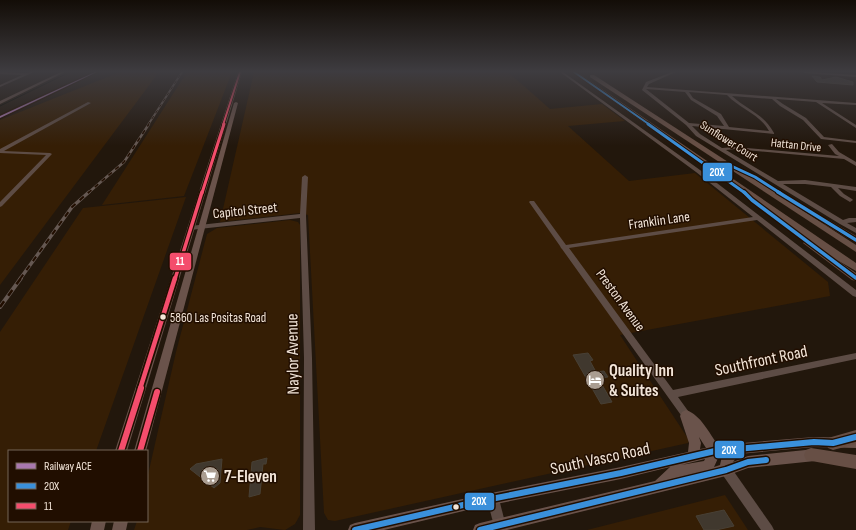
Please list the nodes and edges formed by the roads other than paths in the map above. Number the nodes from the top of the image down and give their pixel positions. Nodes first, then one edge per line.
1 (11, 97) edge
2 (232, 97) edge
3 (237, 97) edge
4 (596, 97) edge
5 (609, 97) edge
6 (623, 97) edge
7 (651, 97) edge
8 (690, 97) edge
9 (731, 97) edge
10 (754, 97) edge
11 (773, 98) junction
12 (817, 101) junction
13 (0, 102) edge
14 (89, 103) dead end
15 (856, 104) edge
16 (688, 124) junction
17 (856, 127) edge
18 (727, 128) junction
19 (856, 142) edge
20 (830, 145) dead end
21 (722, 149) junction
22 (0, 152) edge
23 (844, 158) junction
24 (856, 164) edge
25 (733, 168) junction
26 (306, 177) dead end
27 (778, 183) junction
28 (833, 186) junction
29 (856, 188) edge
30 (743, 190) junction
31 (850, 200) dead end
32 (532, 202) dead end
33 (0, 205) edge
34 (303, 216) junction
35 (758, 218) junction
36 (856, 220) edge
37 (842, 223) junction
38 (201, 227) junction
39 (190, 228) junction
40 (856, 231) edge
41 (856, 240) edge
42 (563, 247) junction
43 (856, 249) edge
44 (178, 268) junction
45 (856, 268) edge
46 (856, 278) edge
47 (184, 292) junction
48 (856, 294) edge
49 (856, 356) edge
50 (672, 394) junction
51 (686, 415) junction
52 (856, 437) edge
53 (833, 443) junction
54 (856, 443) edge
55 (121, 450) edge
56 (140, 450) edge
57 (715, 450) junction
58 (735, 450) junction
59 (693, 455) junction
60 (812, 456) junction
61 (856, 456) edge
62 (856, 462) edge
63 (726, 470) junction
64 (660, 484) junction
65 (493, 499) junction
66 (500, 528) edge
67 (309, 530) edge
68 (355, 530) edge
69 (480, 530) edge
70 (768, 530) edge

1 - 13 main road
2 - 39 main road
3 - 38 main road
4 - 35 street
5 - 30 highway
6 - 25 highway
7 - 16 street, Sunflower Court
8 - 18 street
9 - 18 street
10 - 11 street
11 - 12 street
11 - 19 street
12 - 15 street
12 - 17 street
14 - 22 street
16 - 18 street
16 - 21 street, Sunflower Court
20 - 23 street
21 - 23 street, Hattan Drive
21 - 27 street, Sunflower Court
22 - 33 street
23 - 24 street
25 - 41 highway
25 - 43 highway
26 - 34 street, Naylor Avenue
27 - 28 street
27 - 37 street, Sunflower Court
28 - 29 street
28 - 31 street
30 - 45 highway
30 - 46 highway
32 - 42 street, Preston Avenue
34 - 38 street, Capitol Street
34 - 67 street, Naylor Avenue
35 - 42 street, Franklin Lane
35 - 48 street
36 - 37 street
37 - 40 street, Sunflower Court
38 - 39 street, Capitol Street
38 - 47 main road
39 - 44 main road
42 - 50 street, Preston Avenue
44 - 47 main road
44 - 55 main road
47 - 56 main road
49 - 50 street, Southfront Road
50 - 51 street, Preston Avenue
51 - 57 main road
51 - 59 main road
52 - 53 highway
53 - 54 main road, South Vasco Road
53 - 58 main road, South Vasco Road
57 - 58 main road, South Vasco Road
57 - 59 main road, South Vasco Road
57 - 64 main road
58 - 63 main road
59 - 65 main road, South Vasco Road
60 - 61 main road
60 - 62 highway
60 - 63 main road
63 - 64 main road
63 - 70 street
64 - 66 main road
65 - 66 street
65 - 68 main road, South Vasco Road
66 - 69 main road

